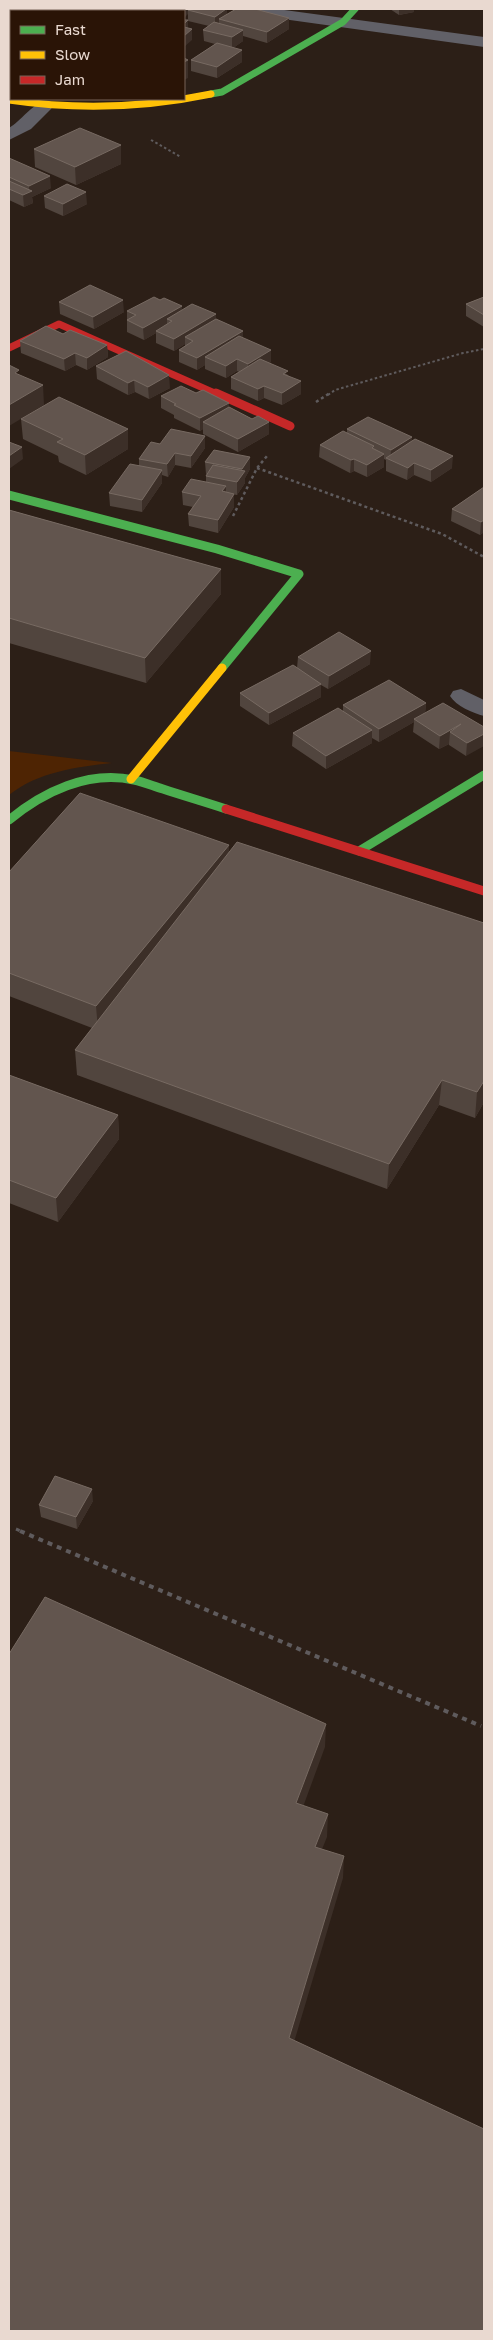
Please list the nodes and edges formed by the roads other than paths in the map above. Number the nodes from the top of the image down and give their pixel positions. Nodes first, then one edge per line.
1 (246, 9) edge
2 (355, 9) edge
3 (343, 22) junction
4 (484, 42) edge
5 (9, 100) edge
6 (45, 106) junction
7 (9, 135) edge
8 (9, 348) edge
9 (290, 426) dead end
10 (9, 495) edge
11 (461, 696) dead end
12 (484, 709) edge
13 (484, 775) edge
14 (131, 780) junction
15 (9, 820) edge
16 (359, 851) junction
17 (484, 891) edge

1 - 3 street
2 - 3 street
3 - 4 street
3 - 6 street
5 - 6 street
6 - 7 street
8 - 9 street
10 - 14 street
11 - 12 street
13 - 16 street
14 - 15 street
14 - 16 street
16 - 17 street

